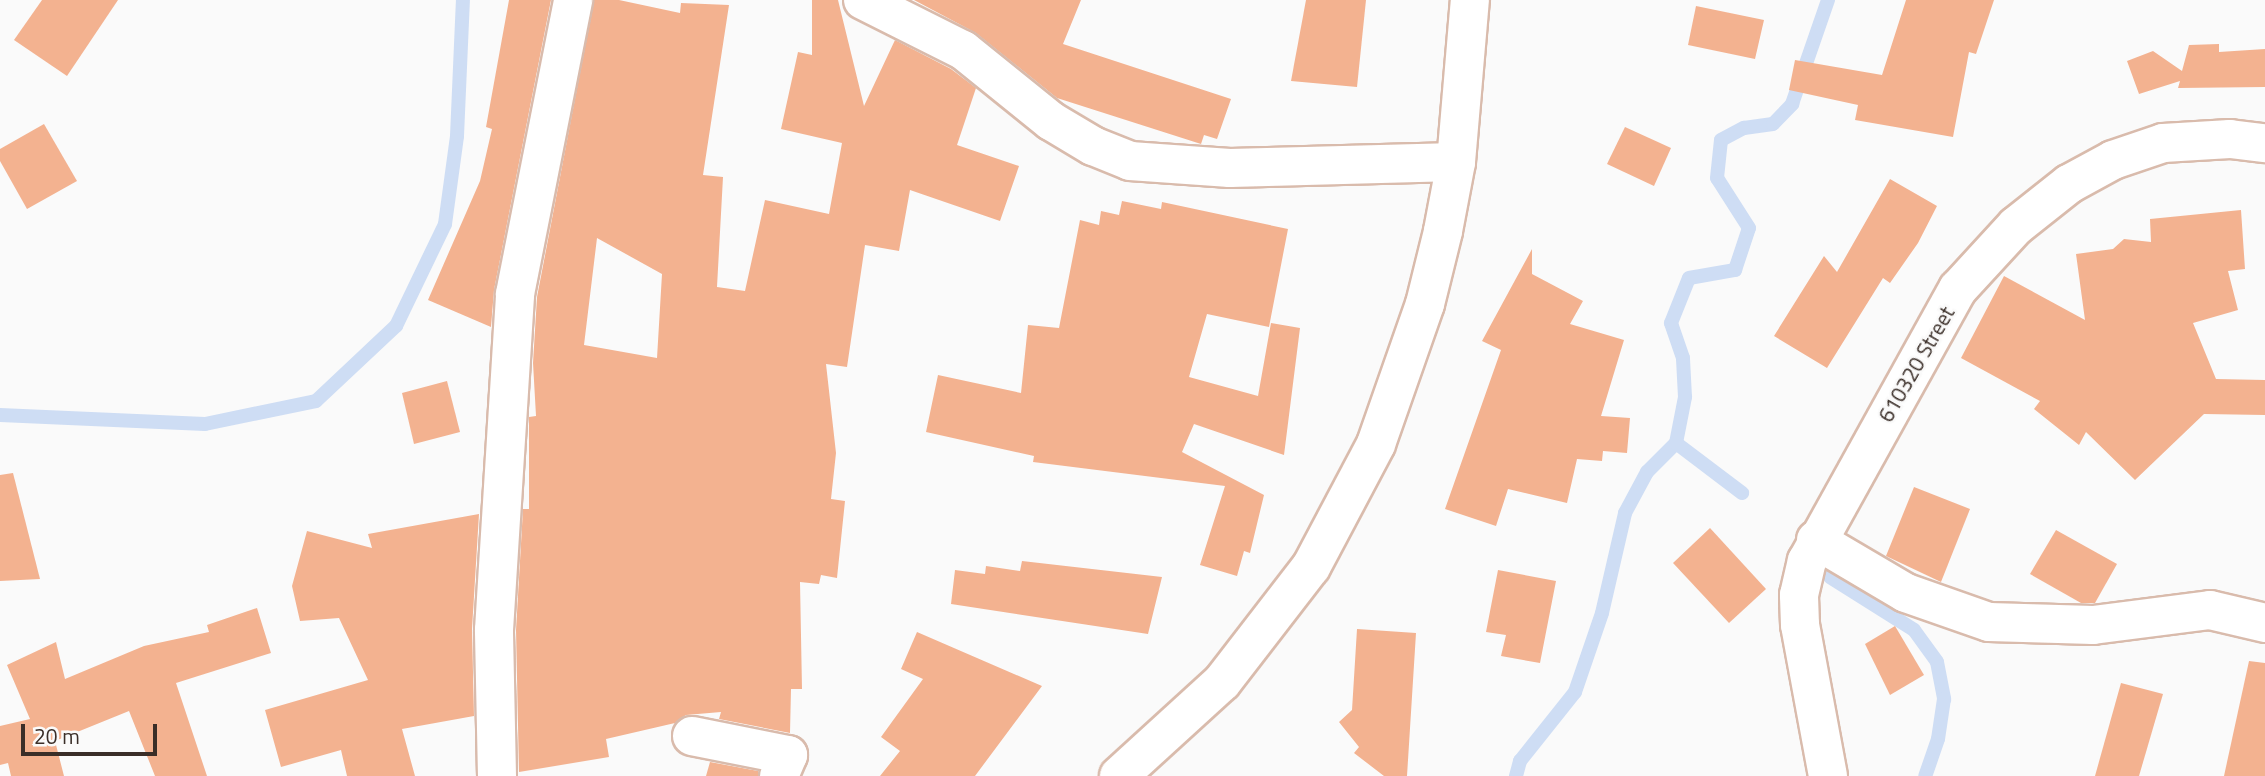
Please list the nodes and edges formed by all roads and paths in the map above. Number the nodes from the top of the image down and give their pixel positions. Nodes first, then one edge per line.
1 (573, 0) edge
2 (863, 0) edge
3 (1470, 0) edge
4 (2265, 144) edge
5 (1456, 162) junction
6 (1816, 540) junction
7 (2265, 622) edge
8 (692, 737) dead end
9 (497, 776) edge
10 (779, 776) edge
11 (1119, 776) edge
12 (1828, 776) edge

1 - 9 street
2 - 5 street
3 - 5 street
4 - 6 street, 610320 Street
5 - 11 street
6 - 7 street
6 - 12 street, 610320 Street
8 - 10 street

